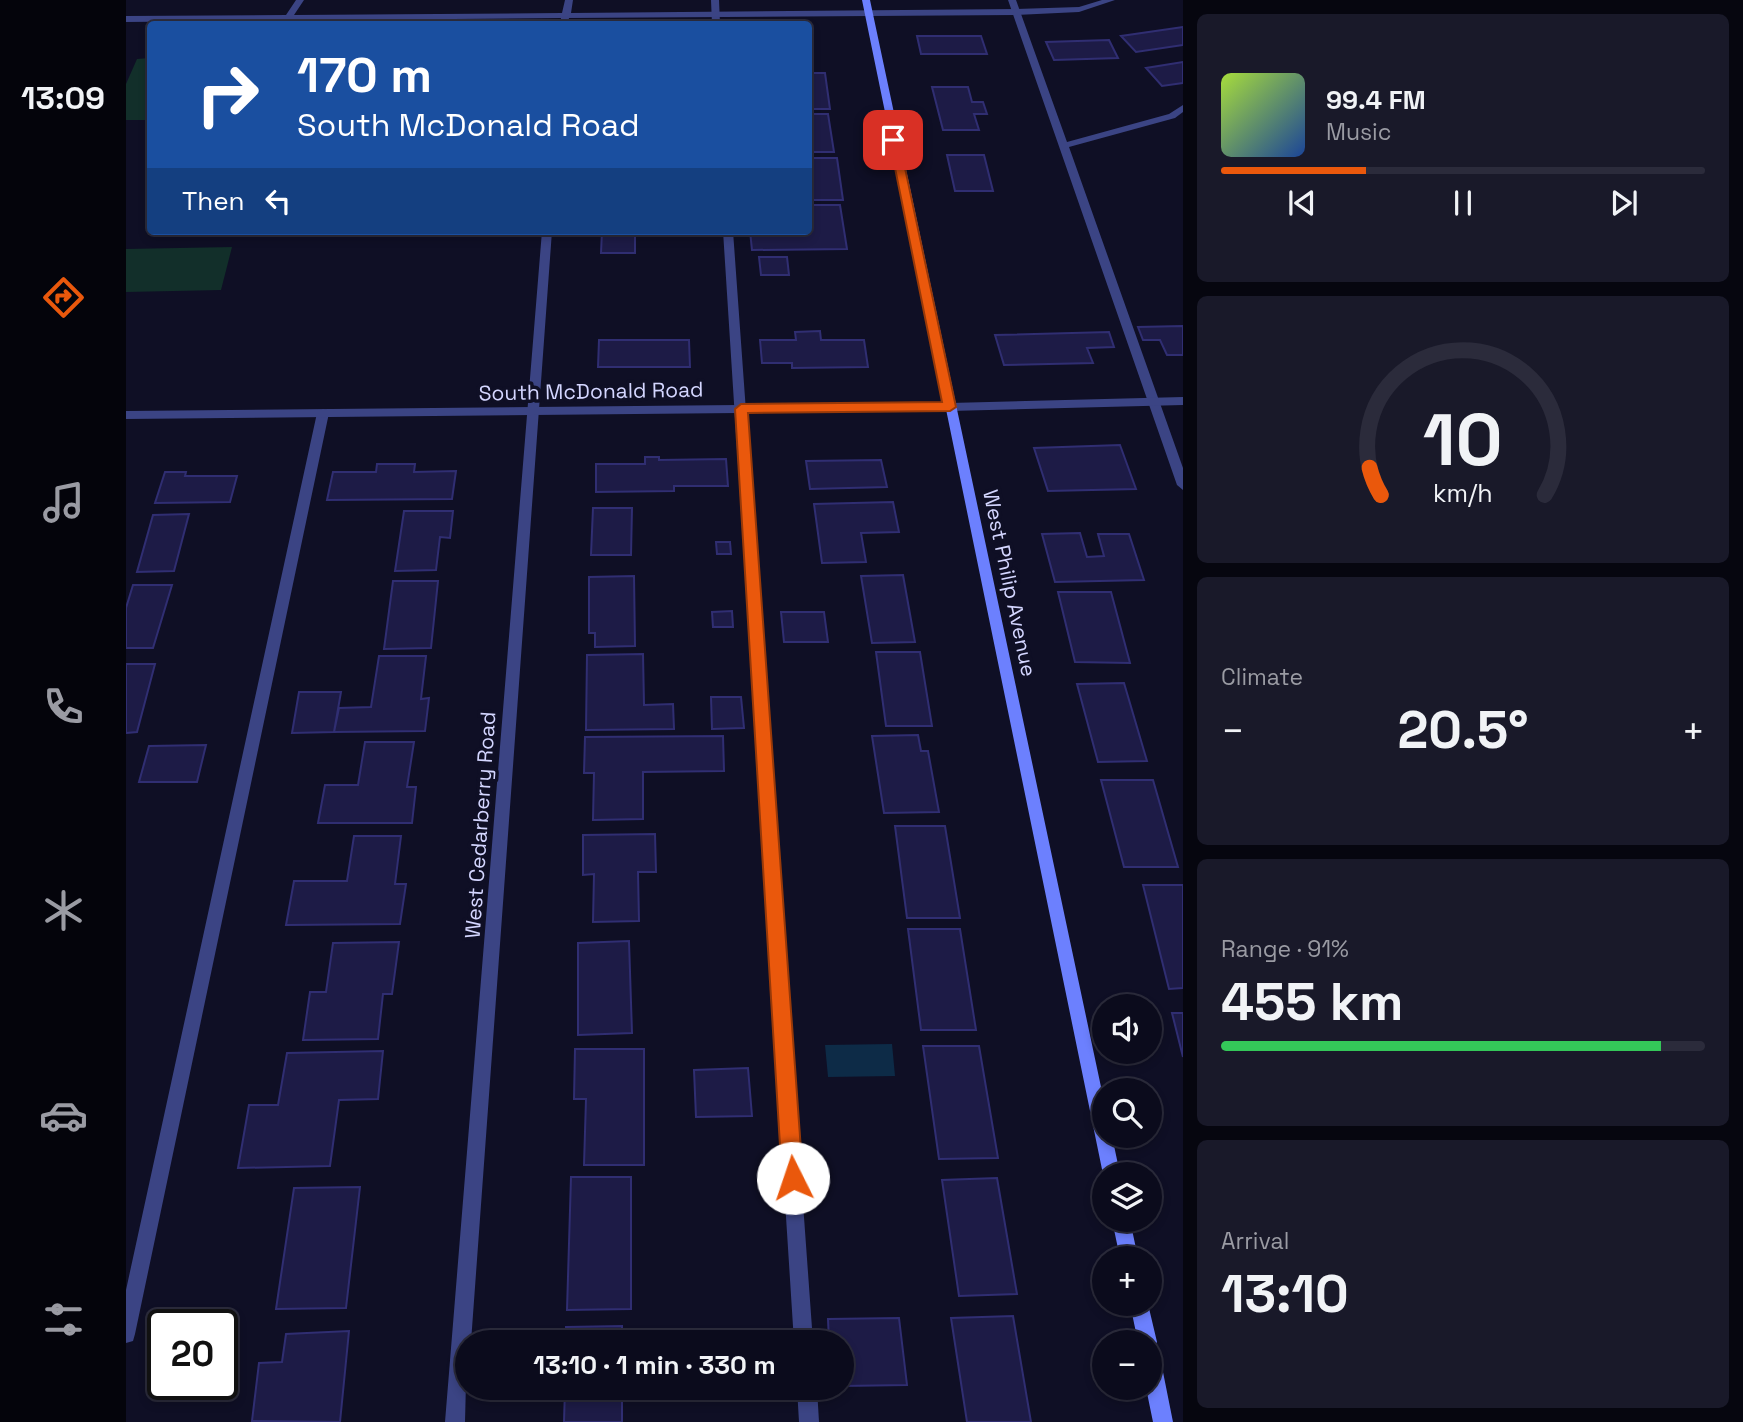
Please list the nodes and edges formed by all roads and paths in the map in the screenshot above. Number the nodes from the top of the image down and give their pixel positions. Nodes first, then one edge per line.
1 (300, 0) edge
2 (569, 0) edge
3 (715, 0) edge
4 (1012, 0) edge
5 (1111, 0) edge
6 (867, 6) edge
7 (1016, 12) junction
8 (715, 14) junction
9 (289, 16) junction
10 (126, 19) edge
11 (565, 20) edge
12 (716, 21) edge
13 (1183, 108) edge
14 (1063, 146) junction
15 (547, 235) edge
16 (728, 235) edge
17 (1153, 401) junction
18 (1183, 401) edge
19 (950, 407) junction
20 (741, 409) junction
21 (533, 411) junction
22 (323, 413) junction
23 (126, 415) edge
24 (1183, 485) edge
25 (1108, 1162) edge
26 (803, 1330) edge
27 (126, 1334) edge
28 (808, 1400) edge
29 (1159, 1400) edge
30 (455, 1422) edge
31 (809, 1422) edge
32 (1163, 1422) edge

1 - 9 street
2 - 11 street
3 - 8 street
4 - 7 street
5 - 7 street
6 - 7 street
6 - 8 street
6 - 19 main road, West Philip Avenue
7 - 14 street
8 - 11 street
8 - 12 street
9 - 10 street
9 - 11 street
13 - 14 street
14 - 17 street
15 - 21 street, West Cedarberry Road
16 - 20 street
17 - 18 street, South McDonald Road
17 - 19 street, South McDonald Road
17 - 24 street
19 - 20 street, South McDonald Road
19 - 25 main road, West Philip Avenue
20 - 21 street, South McDonald Road
20 - 26 street
21 - 22 street, South McDonald Road
21 - 30 street, West Cedarberry Road
22 - 23 street, South McDonald Road
22 - 27 street
28 - 31 street
29 - 32 main road

